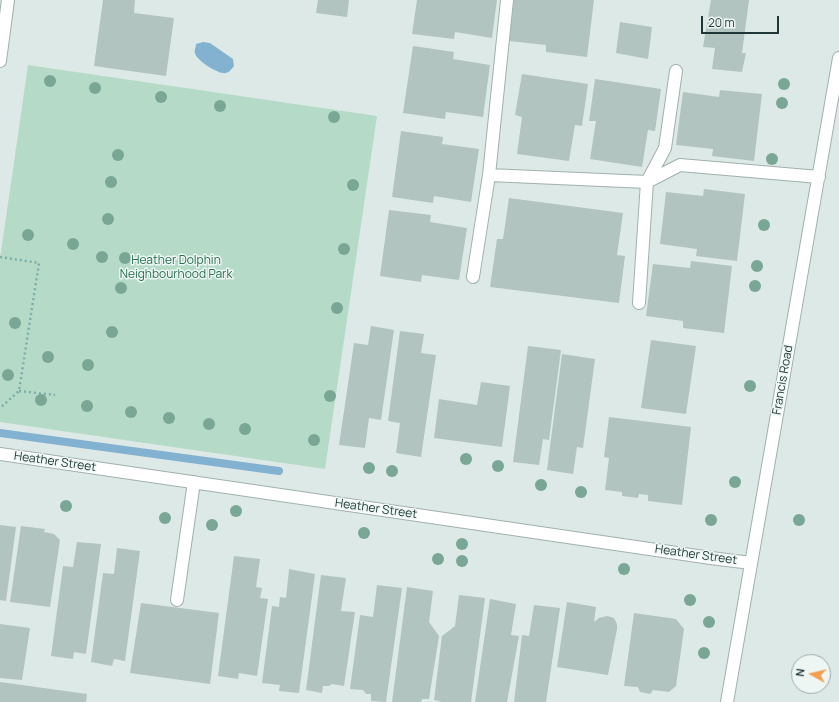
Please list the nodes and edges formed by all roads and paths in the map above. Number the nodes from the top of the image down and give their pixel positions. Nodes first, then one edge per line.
1 (8, 0) edge
2 (507, 0) edge
3 (839, 58) edge
4 (0, 61) edge
5 (676, 71) dead end
6 (488, 175) junction
7 (819, 177) junction
8 (647, 182) junction
9 (0, 257) edge
10 (473, 277) dead end
11 (639, 303) dead end
12 (19, 391) junction
13 (55, 395) dead end
14 (0, 408) edge
15 (0, 454) edge
16 (194, 482) junction
17 (751, 563) junction
18 (177, 600) dead end
19 (727, 702) edge

1 - 4 street
2 - 6 street
3 - 7 street, Francis Road
5 - 8 street
6 - 8 street
6 - 10 street
7 - 8 street
7 - 17 street, Francis Road
8 - 11 street
9 - 12 path
12 - 13 path
12 - 14 path
15 - 16 street, Heather Street
16 - 17 street, Heather Street
16 - 18 street
17 - 19 street, Francis Road

